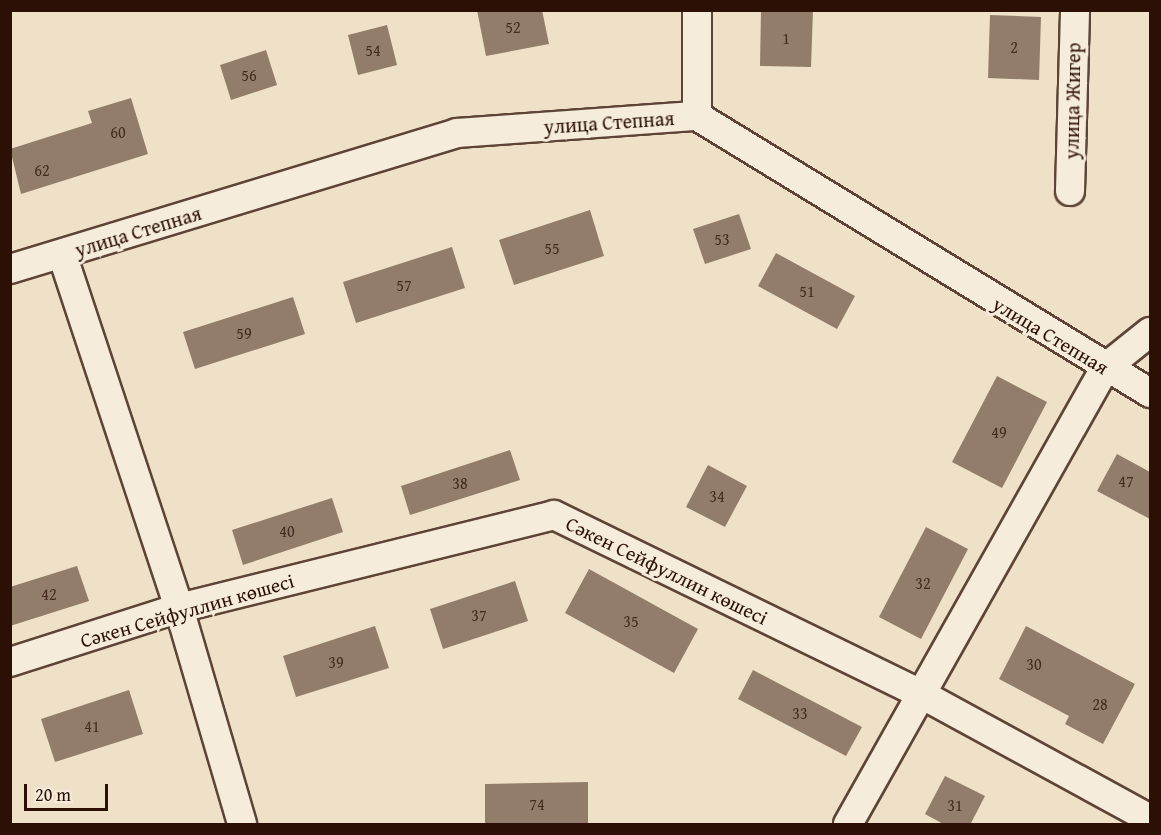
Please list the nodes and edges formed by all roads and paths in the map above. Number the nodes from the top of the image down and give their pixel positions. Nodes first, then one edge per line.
1 (697, 10) edge
2 (1075, 10) edge
3 (697, 116) junction
4 (1070, 191) dead end
5 (62, 254) junction
6 (10, 269) edge
7 (1150, 332) edge
8 (1105, 368) junction
9 (1150, 393) edge
10 (179, 608) junction
11 (10, 662) edge
12 (921, 694) junction
13 (1150, 819) edge
14 (242, 825) edge
15 (848, 825) edge

1 - 3 street
2 - 4 street, улица Жигер
3 - 5 street, улица Степная
3 - 8 street, улица Степная
5 - 6 street, улица Степная
5 - 10 street
7 - 8 street
8 - 9 street, улица Степная
8 - 12 street
10 - 11 street, Сәкен Сейфуллин көшесі
10 - 12 street, Сәкен Сейфуллин көшесі
10 - 14 street
12 - 13 street, Сәкен Сейфуллин көшесі
12 - 15 street

